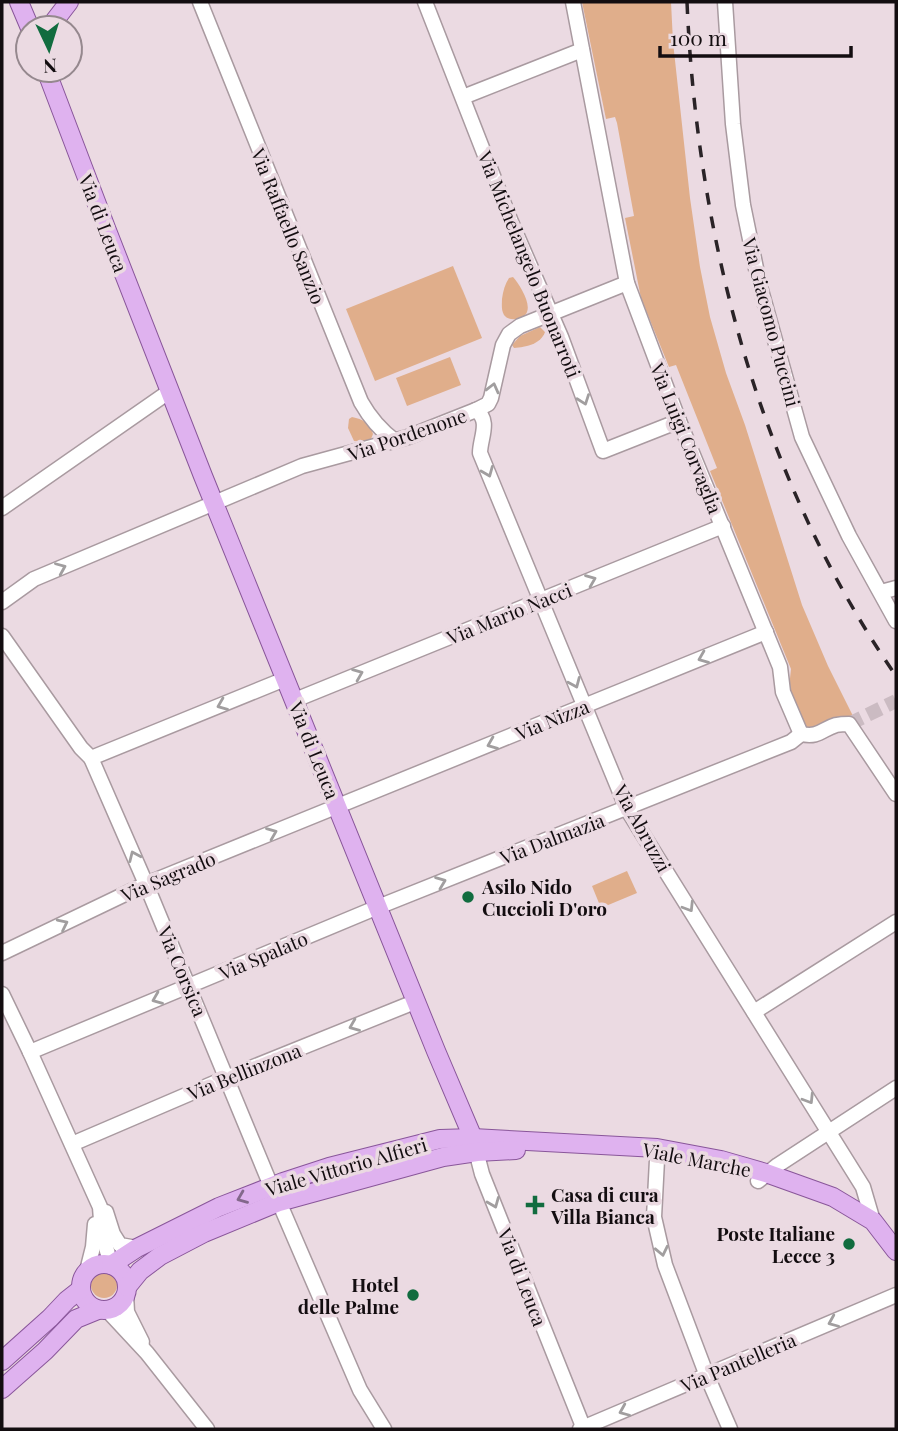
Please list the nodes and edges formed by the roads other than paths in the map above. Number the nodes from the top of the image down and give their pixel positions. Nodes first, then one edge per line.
1 (200, 2) edge
2 (425, 2) edge
3 (573, 2) edge
4 (725, 2) edge
5 (582, 50) junction
6 (51, 84) edge
7 (463, 97) junction
8 (627, 284) junction
9 (552, 314) junction
10 (170, 391) junction
11 (476, 410) junction
12 (678, 421) junction
13 (395, 441) junction
14 (214, 502) junction
15 (2, 508) edge
16 (723, 526) junction
17 (896, 588) edge
18 (881, 592) junction
19 (541, 600) junction
20 (2, 602) edge
21 (896, 621) edge
22 (766, 632) junction
23 (2, 636) edge
24 (285, 679) junction
25 (295, 701) junction
26 (585, 706) junction
27 (801, 734) junction
28 (91, 758) junction
29 (896, 794) edge
30 (338, 806) junction
31 (627, 808) junction
32 (146, 884) junction
33 (378, 907) junction
34 (896, 922) edge
35 (2, 953) edge
36 (189, 986) junction
37 (2, 994) edge
38 (417, 1001) junction
39 (754, 1012) junction
40 (30, 1052) junction
41 (226, 1078) junction
42 (896, 1088) edge
43 (830, 1131) junction
44 (72, 1144) junction
45 (475, 1145) junction
46 (657, 1160) junction
47 (762, 1177) junction
48 (92, 1191) junction
49 (275, 1194) junction
50 (873, 1221) junction
51 (137, 1248) junction
52 (896, 1251) edge
53 (111, 1265) junction
54 (896, 1266) edge
55 (87, 1271) junction
56 (81, 1289) junction
57 (127, 1291) junction
58 (896, 1295) edge
59 (102, 1310) junction
60 (147, 1353) junction
61 (2, 1361) edge
62 (707, 1376) junction
63 (2, 1389) edge
64 (207, 1429) edge
65 (384, 1429) edge
66 (582, 1429) edge
67 (730, 1429) edge

1 - 13 street, Via Raffaello Sanzio
2 - 7 street, Via Michelangelo Buonarroti
3 - 5 street, Via Luigi Corvaglia
4 - 18 street, Via Giacomo Puccini
5 - 7 street
5 - 8 street, Via Luigi Corvaglia
6 - 10 main road, Via di Leuca
7 - 9 street, Via Michelangelo Buonarroti
8 - 9 street, Via Pordenone
8 - 12 street, Via Luigi Corvaglia
11 -> 9 street, Via Pordenone
9 -> 12 street, Via Michelangelo Buonarroti
10 - 14 main road, Via di Leuca
10 - 15 street
11 - 13 street, Via Pordenone
11 -> 19 street, Via Abruzzi
12 - 16 street, Via Luigi Corvaglia
13 - 14 street, Via Pordenone
20 -> 14 street, Via Pordenone
14 - 24 main road, Via di Leuca
19 -> 16 street, Via Mario Nacci
16 - 22 street, Via Luigi Corvaglia
17 - 18 street
18 - 21 street, Via Giacomo Puccini
25 -> 19 street, Via Mario Nacci
19 -> 26 street, Via Abruzzi
22 -> 26 street, Via Nizza
22 - 27 street, Via Luigi Corvaglia
23 - 28 street, Via Corsica
24 - 25 main road, Via di Leuca
24 -> 28 street
25 - 30 main road, Via di Leuca
26 -> 30 street, Via Nizza
26 - 31 street, Via Abruzzi
27 - 29 street
27 - 31 street, Via Dalmazia
32 -> 28 street, Via Corsica
32 -> 30 street, Via Sagrado
30 - 33 main road, Via di Leuca
33 -> 31 street, Via Dalmazia
31 -> 39 street, Via Abruzzi
35 -> 32 street, Via Sagrado
32 - 36 street, Via Corsica
33 - 36 street, Via Spalato
33 - 38 main road, Via di Leuca
34 - 39 street
36 -> 40 street, Via Spalato
36 - 41 street, Via Corsica
37 - 40 street
38 -> 41 street, Via Bellinzona
38 - 45 main road, Via di Leuca
39 -> 43 street, Via Abruzzi
40 - 44 street
41 - 44 street, Via Bellinzona
41 - 49 street, Via Corsica
42 - 43 street
43 - 47 street
43 - 50 street, Via Abruzzi
44 - 48 street
45 - 46 main road, Viale Marche
45 - 47 main road, Viale Marche
45 - 49 main road, Viale Vittorio Alfieri
45 -> 66 street, Via di Leuca
46 - 47 main road, Viale Marche
46 -> 62 street
47 - 50 main road, Viale Marche
47 - 54 main road, Viale Marche
48 - 51 street
48 - 53 street
48 - 55 street
49 -> 51 main road, Viale Vittorio Alfieri
49 - 57 main road, Viale Vittorio Alfieri
49 - 65 street, Via Corsica
50 - 52 main road, Viale Marche
51 - 53 main road, Viale Vittorio Alfieri
53 - 55 main road
53 - 57 main road
55 - 56 main road
56 - 59 main road
56 - 61 main road
57 - 59 main road
57 - 60 street
58 -> 62 street, Via Pantelleria
59 - 60 street
59 - 63 main road
60 - 64 street
62 -> 66 street, Via Pantelleria
62 - 67 street

